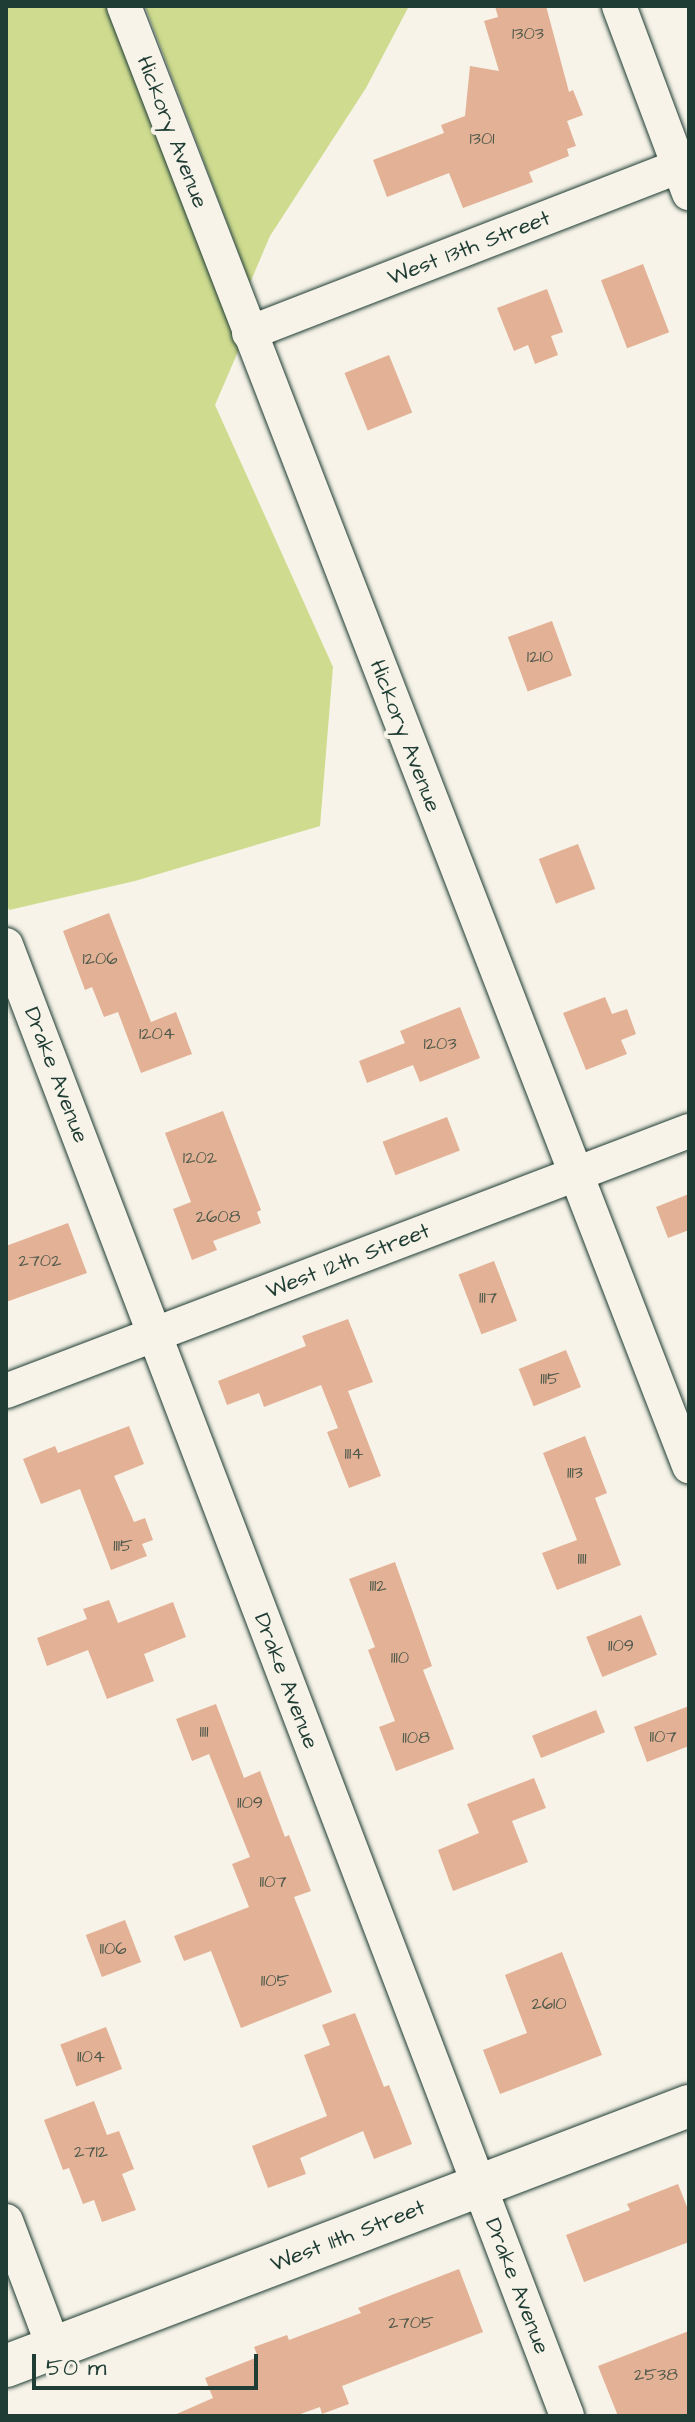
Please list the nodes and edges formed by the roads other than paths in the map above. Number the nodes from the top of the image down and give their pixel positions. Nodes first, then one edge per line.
1 (124, 6) edge
2 (619, 6) edge
3 (686, 174) edge
4 (249, 333) junction
5 (6, 945) edge
6 (689, 1131) edge
7 (575, 1175) junction
8 (155, 1335) junction
9 (6, 1391) edge
10 (689, 1466) edge
11 (689, 2106) edge
12 (479, 2186) junction
13 (6, 2221) edge
14 (54, 2348) junction
15 (6, 2366) edge
16 (567, 2416) edge

1 - 4 street, Hickory Avenue
2 - 3 street
3 - 4 street, West 13th Street
4 - 7 street, Hickory Avenue
5 - 8 street, Drake Avenue
6 - 7 street, West 12th Street
7 - 8 street, West 12th Street
7 - 10 street, Hickory Avenue
8 - 9 street, West 12th Street
8 - 12 street, Drake Avenue
11 - 12 main road, West 11th Street
12 - 14 main road, West 11th Street
12 - 16 street, Drake Avenue
13 - 14 street
14 - 15 main road, West 11th Street

